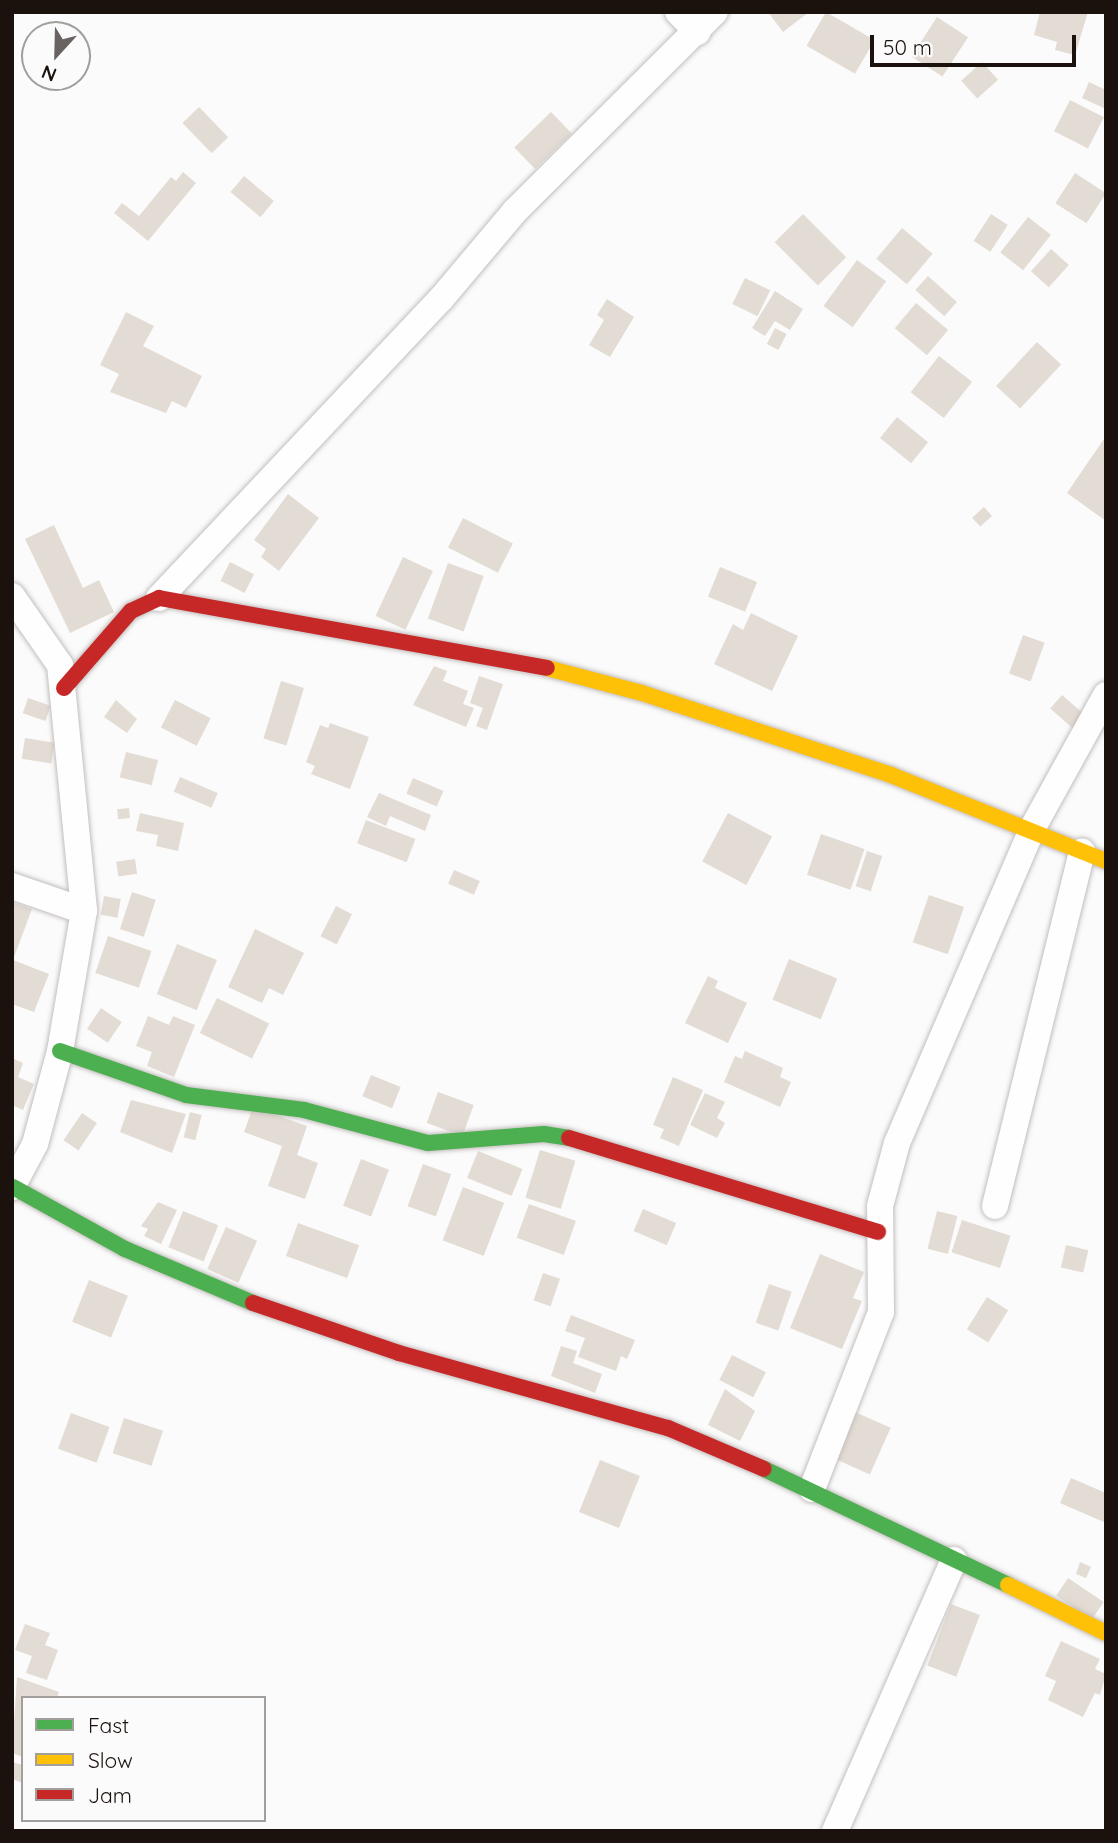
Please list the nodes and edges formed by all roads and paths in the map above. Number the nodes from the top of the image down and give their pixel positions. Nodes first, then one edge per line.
1 (678, 12) edge
2 (715, 12) edge
3 (696, 32) junction
4 (12, 596) edge
5 (159, 598) junction
6 (64, 688) junction
7 (1106, 695) edge
8 (1032, 830) junction
9 (1094, 857) edge
10 (12, 886) edge
11 (84, 911) junction
12 (60, 1051) junction
13 (12, 1187) edge
14 (995, 1206) dead end
15 (878, 1232) junction
16 (811, 1489) junction
17 (954, 1560) junction
18 (1106, 1633) edge
19 (835, 1831) edge

1 - 3 street
2 - 3 street
3 - 5 street
4 - 6 street
5 - 6 street
5 - 8 street
6 - 11 street
7 - 8 street
8 - 9 street
8 - 15 street
9 - 14 street
10 - 11 street
11 - 12 street
12 - 13 street
12 - 15 street
13 - 16 street
15 - 16 street
16 - 17 street
17 - 18 street
17 - 19 street

